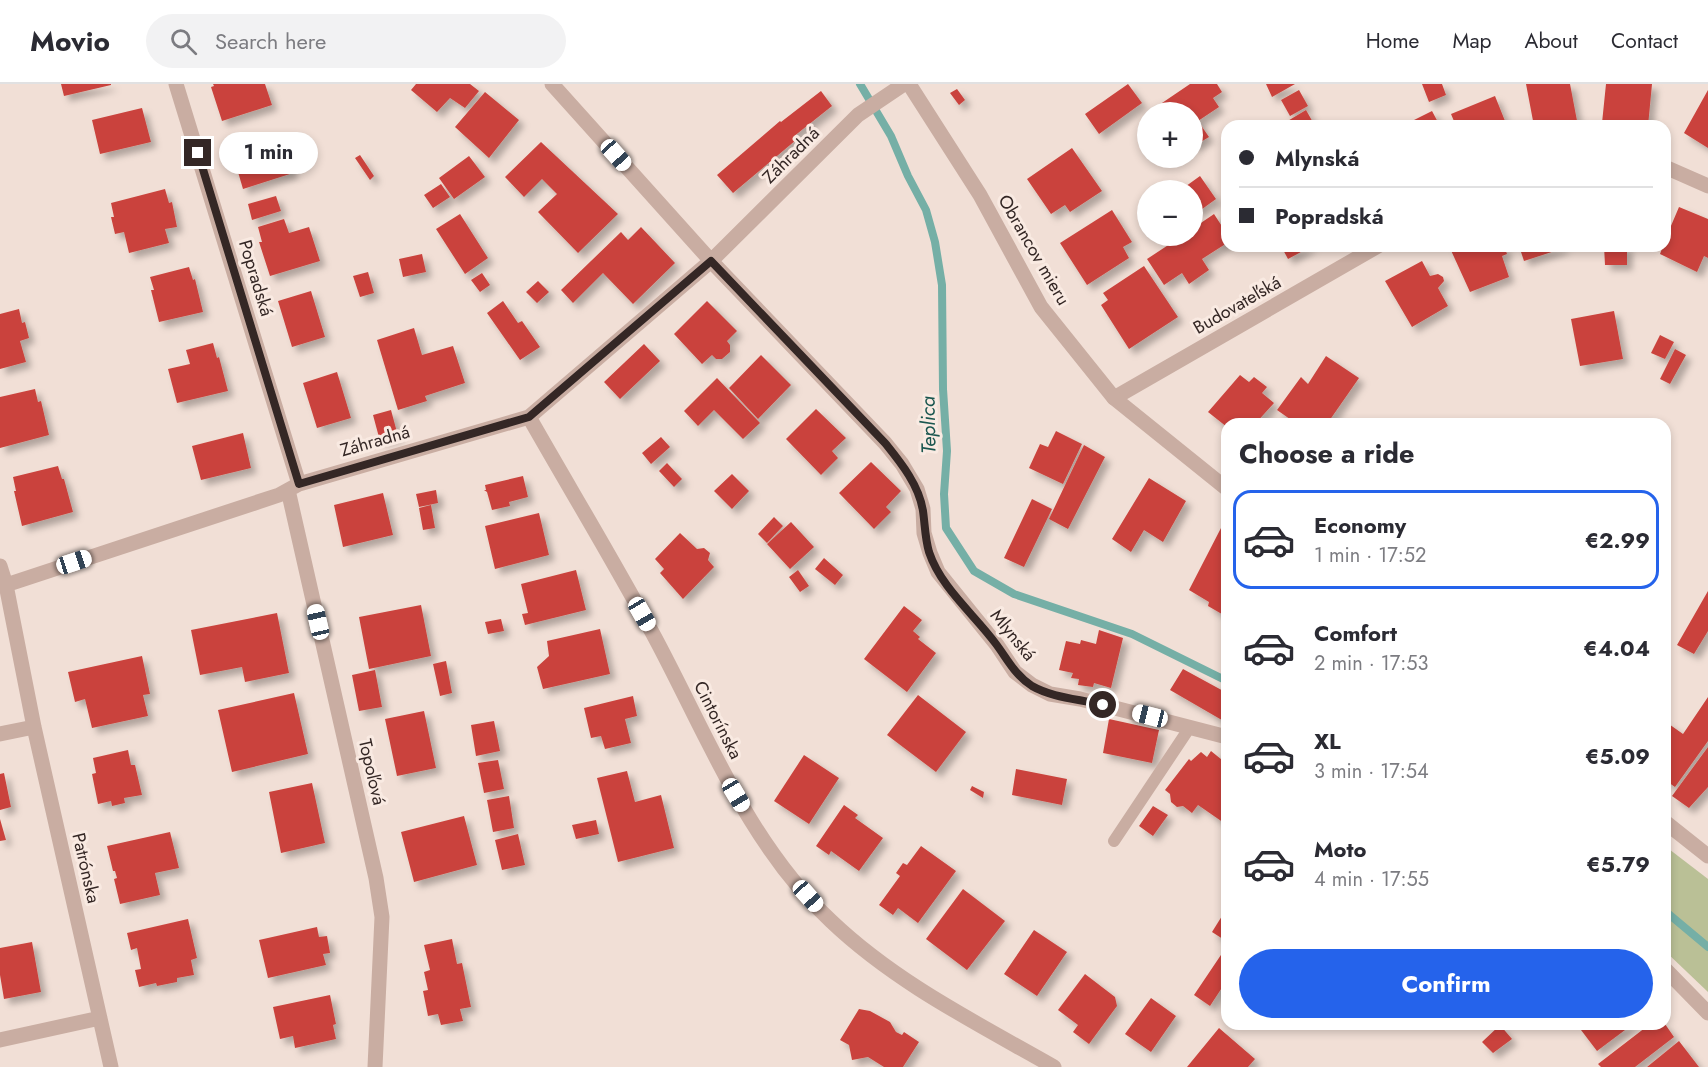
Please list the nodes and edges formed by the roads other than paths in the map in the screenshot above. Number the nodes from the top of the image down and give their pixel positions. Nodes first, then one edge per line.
1 (176, 84) edge
2 (552, 84) edge
3 (904, 84) edge
4 (909, 84) edge
5 (1671, 171) edge
6 (1708, 186) edge
7 (1368, 252) edge
8 (711, 261) junction
9 (1114, 398) junction
10 (529, 417) junction
11 (1221, 484) edge
12 (293, 487) junction
13 (0, 566) edge
14 (6, 585) junction
15 (34, 727) junction
16 (1190, 727) junction
17 (0, 734) edge
18 (1221, 735) edge
19 (1671, 827) edge
20 (1114, 841) dead end
21 (1708, 856) edge
22 (1671, 975) edge
23 (1708, 1012) edge
24 (100, 1018) junction
25 (0, 1040) edge
26 (111, 1067) edge
27 (375, 1067) edge
28 (1054, 1067) edge

1 - 12 street, Popradská
2 - 8 street
3 - 8 street, Záhradná
4 - 9 street, Obrancov mieru
5 - 6 street
7 - 9 street, Budovateľská
8 - 10 street, Záhradná
8 - 16 street, Mlynská
9 - 11 street, Obrancov mieru
10 - 12 street, Záhradná
10 - 28 street, Cintorínska
12 - 14 street, Záhradná
12 - 27 street, Topoľová
13 - 14 street, Patrónska
14 - 15 street, Patrónska
15 - 17 street
15 - 24 street, Patrónska
16 - 18 street, Mlynská
16 - 20 lane
19 - 21 street
22 - 23 street
24 - 25 street
24 - 26 street, Patrónska

